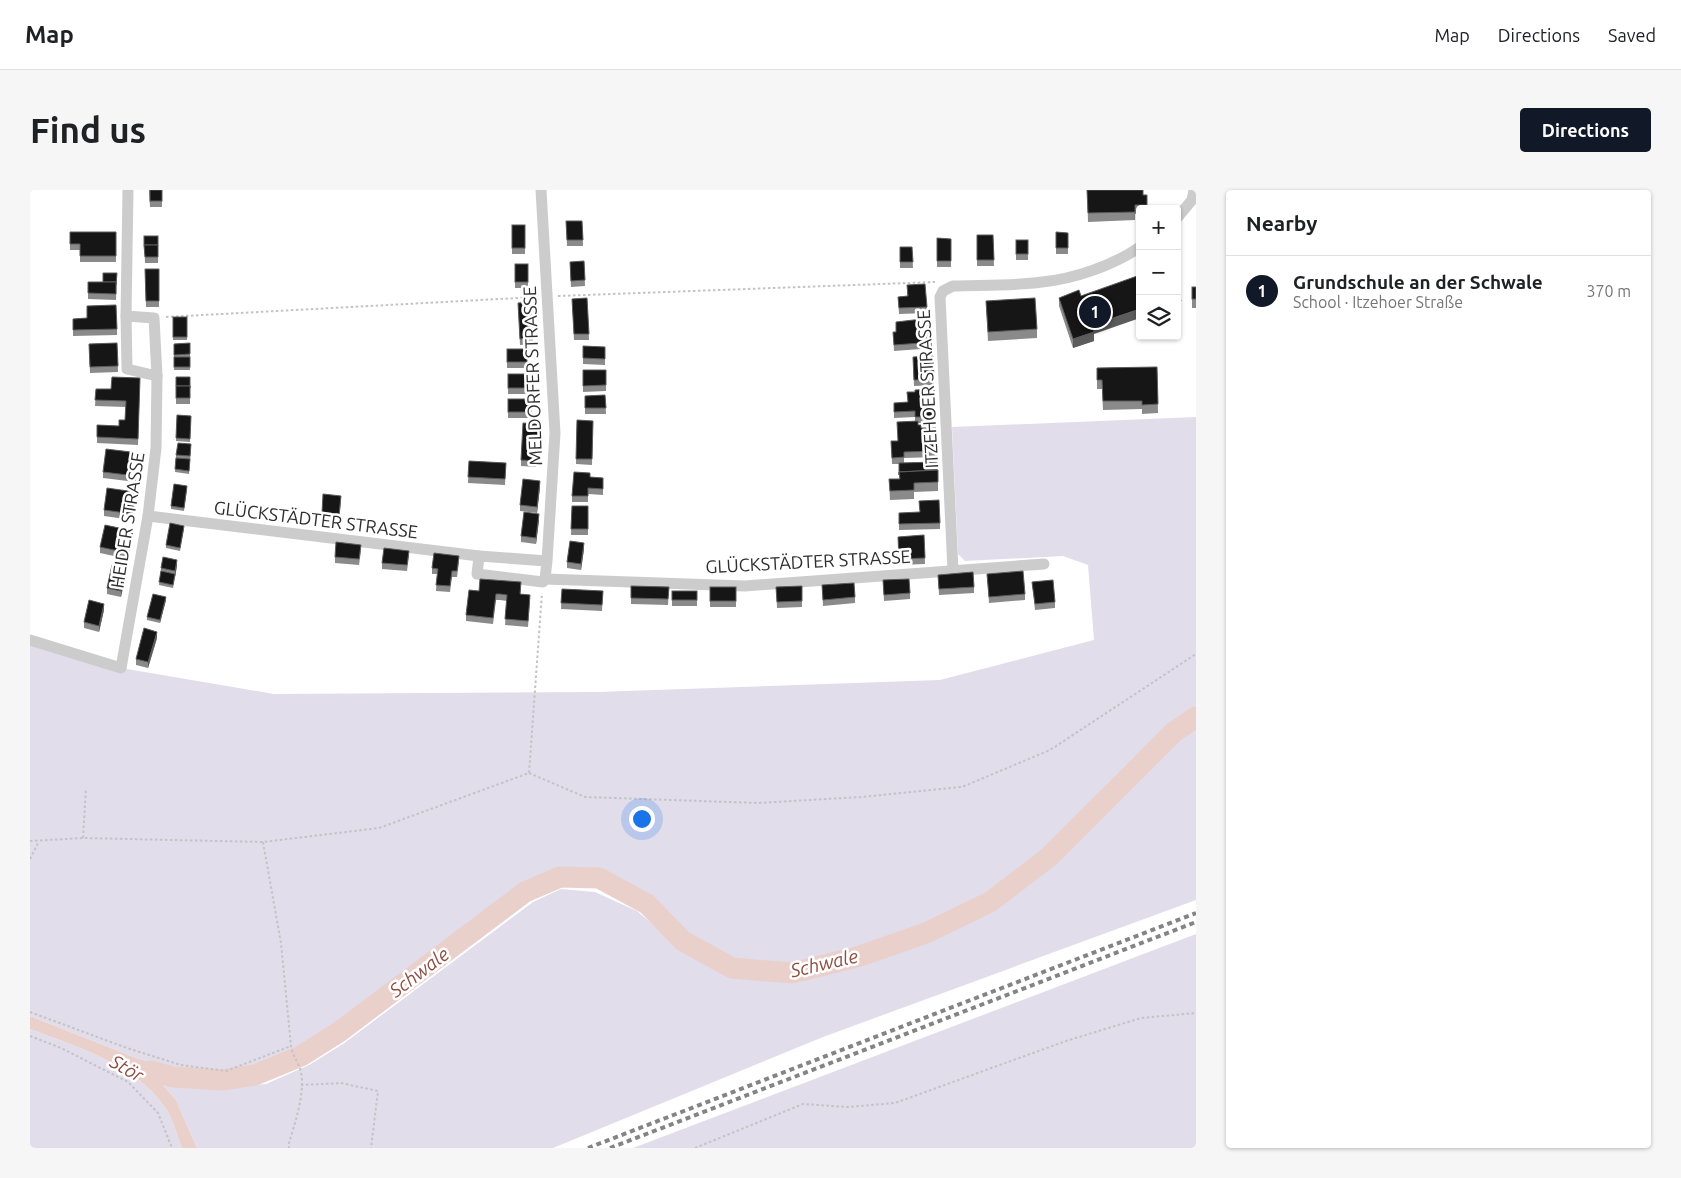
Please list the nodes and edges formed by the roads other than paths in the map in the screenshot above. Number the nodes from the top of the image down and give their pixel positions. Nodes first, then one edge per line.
1 (128, 190) edge
2 (541, 190) edge
3 (1194, 190) edge
4 (1181, 213) edge
5 (1136, 250) edge
6 (126, 316) junction
7 (157, 376) junction
8 (148, 516) junction
9 (479, 556) junction
10 (547, 561) junction
11 (1044, 564) dead end
12 (953, 570) junction
13 (544, 581) junction
14 (30, 640) edge

1 - 6 street
2 - 10 street, MELDORFER STRASSE
3 - 4 street
5 - 12 street, ITZEHOER STRASSE
6 - 7 street
6 - 7 street, HEIDER STRASSE
7 - 8 street, HEIDER STRASSE
8 - 9 street, GLÜCKSTÄDTER STRASSE
8 - 14 street, HEIDER STRASSE
9 - 10 street, GLÜCKSTÄDTER STRASSE
9 - 13 street, GLÜCKSTÄDTER STRASSE
10 - 13 street
11 - 12 street
12 - 13 street, GLÜCKSTÄDTER STRASSE

